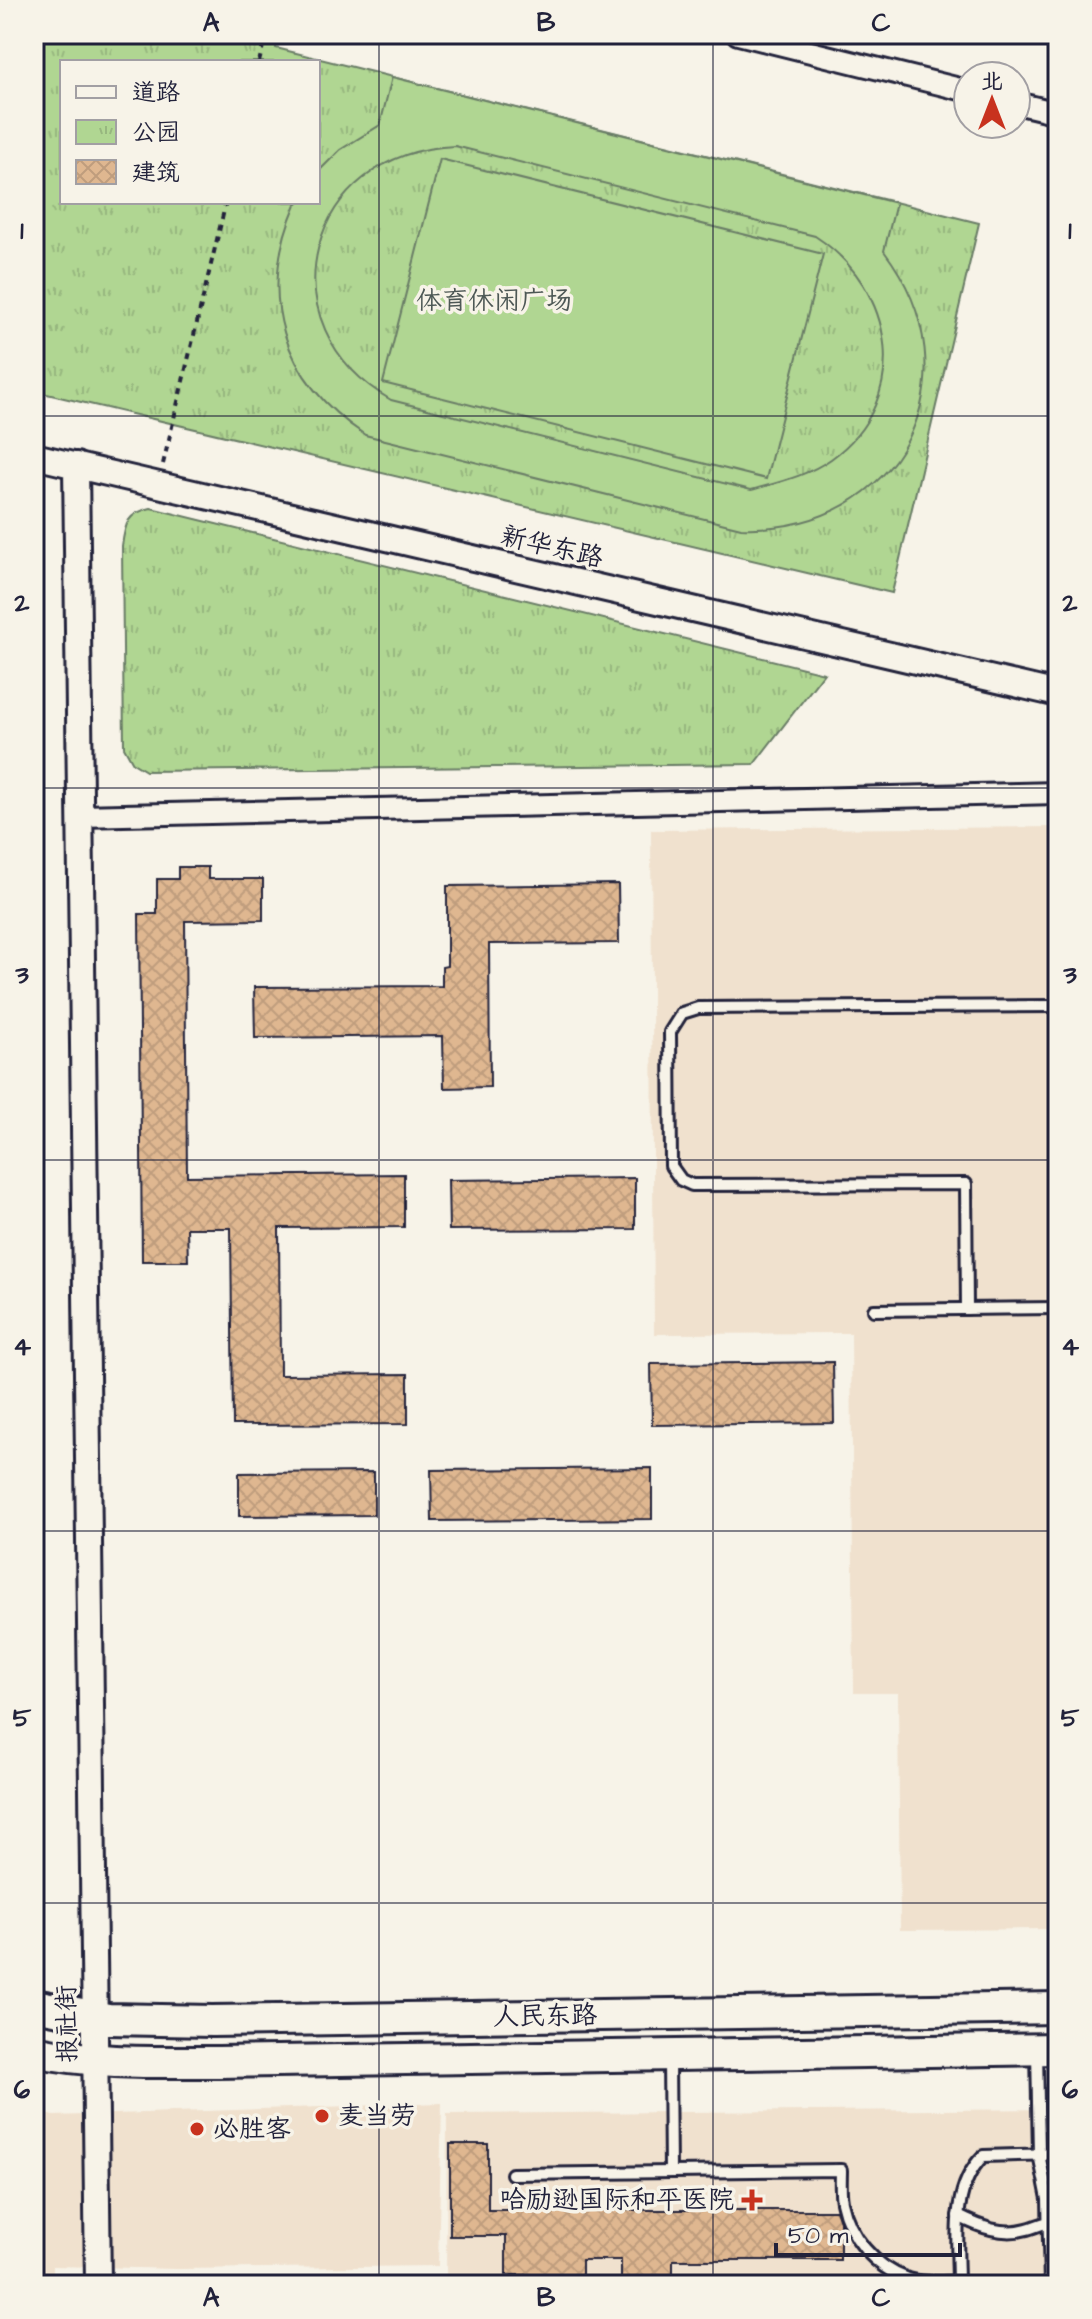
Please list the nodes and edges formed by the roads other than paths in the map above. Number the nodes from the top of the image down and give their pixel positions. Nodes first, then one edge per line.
1 (738, 34) edge
2 (952, 87) edge
3 (1032, 107) edge
4 (1058, 113) edge
5 (34, 456) edge
6 (76, 465) junction
7 (1058, 694) edge
8 (1058, 793) edge
9 (80, 816) junction
10 (1058, 1006) edge
11 (1058, 1308) edge
12 (967, 1309) junction
13 (874, 1310) dead end
14 (34, 2005) edge
15 (1058, 2008) edge
16 (95, 2018) junction
17 (1048, 2050) edge
18 (34, 2051) edge
19 (669, 2056) junction
20 (95, 2061) junction
21 (1039, 2154) junction
22 (1058, 2154) edge
23 (670, 2172) junction
24 (512, 2174) dead end
25 (958, 2216) junction
26 (1054, 2221) edge
27 (958, 2284) edge
28 (98, 2285) edge
29 (1050, 2285) edge

1 - 2 street
3 - 4 street
5 - 6 street, 新华东路
6 - 7 street, 新华东路
6 - 9 street, 报社街
8 - 9 street
9 - 16 street, 报社街
10 - 12 lane
11 - 12 lane
12 - 13 lane
14 - 16 main road, 人民东路
15 - 16 main road, 人民东路
16 - 20 street, 报社街
17 - 19 main road, 人民东路
17 - 21 lane
18 - 20 main road, 人民东路
19 - 20 main road, 人民东路
19 - 23 lane
20 - 28 street, 报社街
21 - 22 lane
21 - 25 lane
21 - 26 lane
23 - 24 lane
23 - 27 lane
25 - 26 lane
25 - 27 lane
26 - 29 lane

